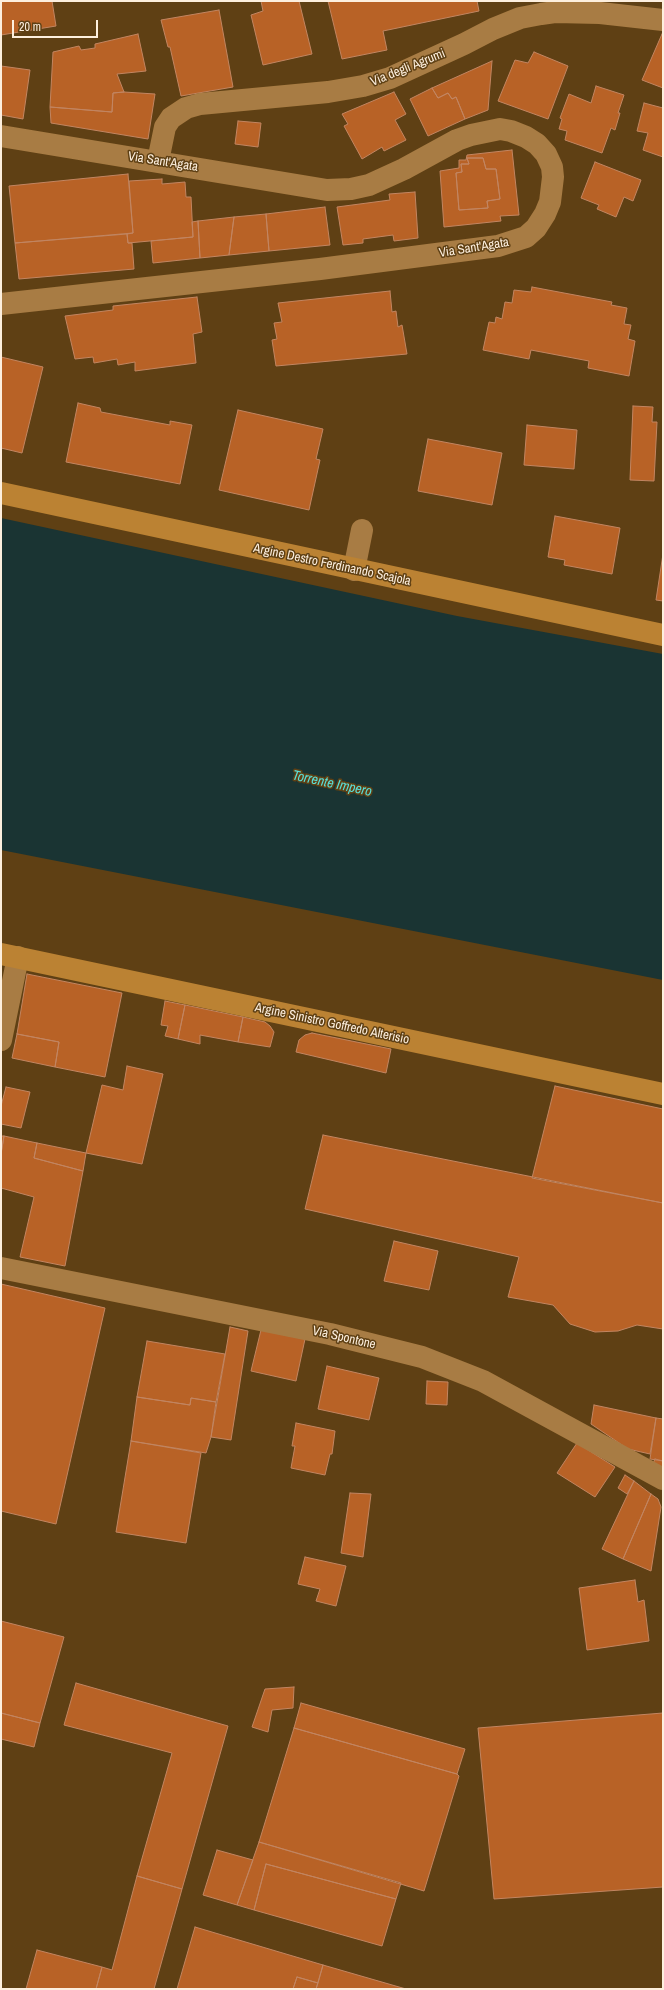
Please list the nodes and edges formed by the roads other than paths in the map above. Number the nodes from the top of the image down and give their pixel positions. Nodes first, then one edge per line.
1 (663, 20) edge
2 (1, 136) edge
3 (158, 162) junction
4 (1, 304) edge
5 (1, 493) edge
6 (362, 530) dead end
7 (354, 570) junction
8 (663, 635) edge
9 (9, 956) edge
10 (1, 1040) edge
11 (663, 1094) edge
12 (1, 1268) edge
13 (663, 1478) edge

1 - 3 street, Via degli Agrumi
2 - 3 street, Via Sant'Agata
3 - 4 street, Via Sant'Agata
5 - 7 main road, Argine Destro Ferdinando Scajola
6 - 7 street
7 - 8 main road, Argine Destro Ferdinando Scajola
9 - 10 street
9 - 11 main road, Argine Sinistro Goffredo Alterisio
12 - 13 street, Via Spontone

